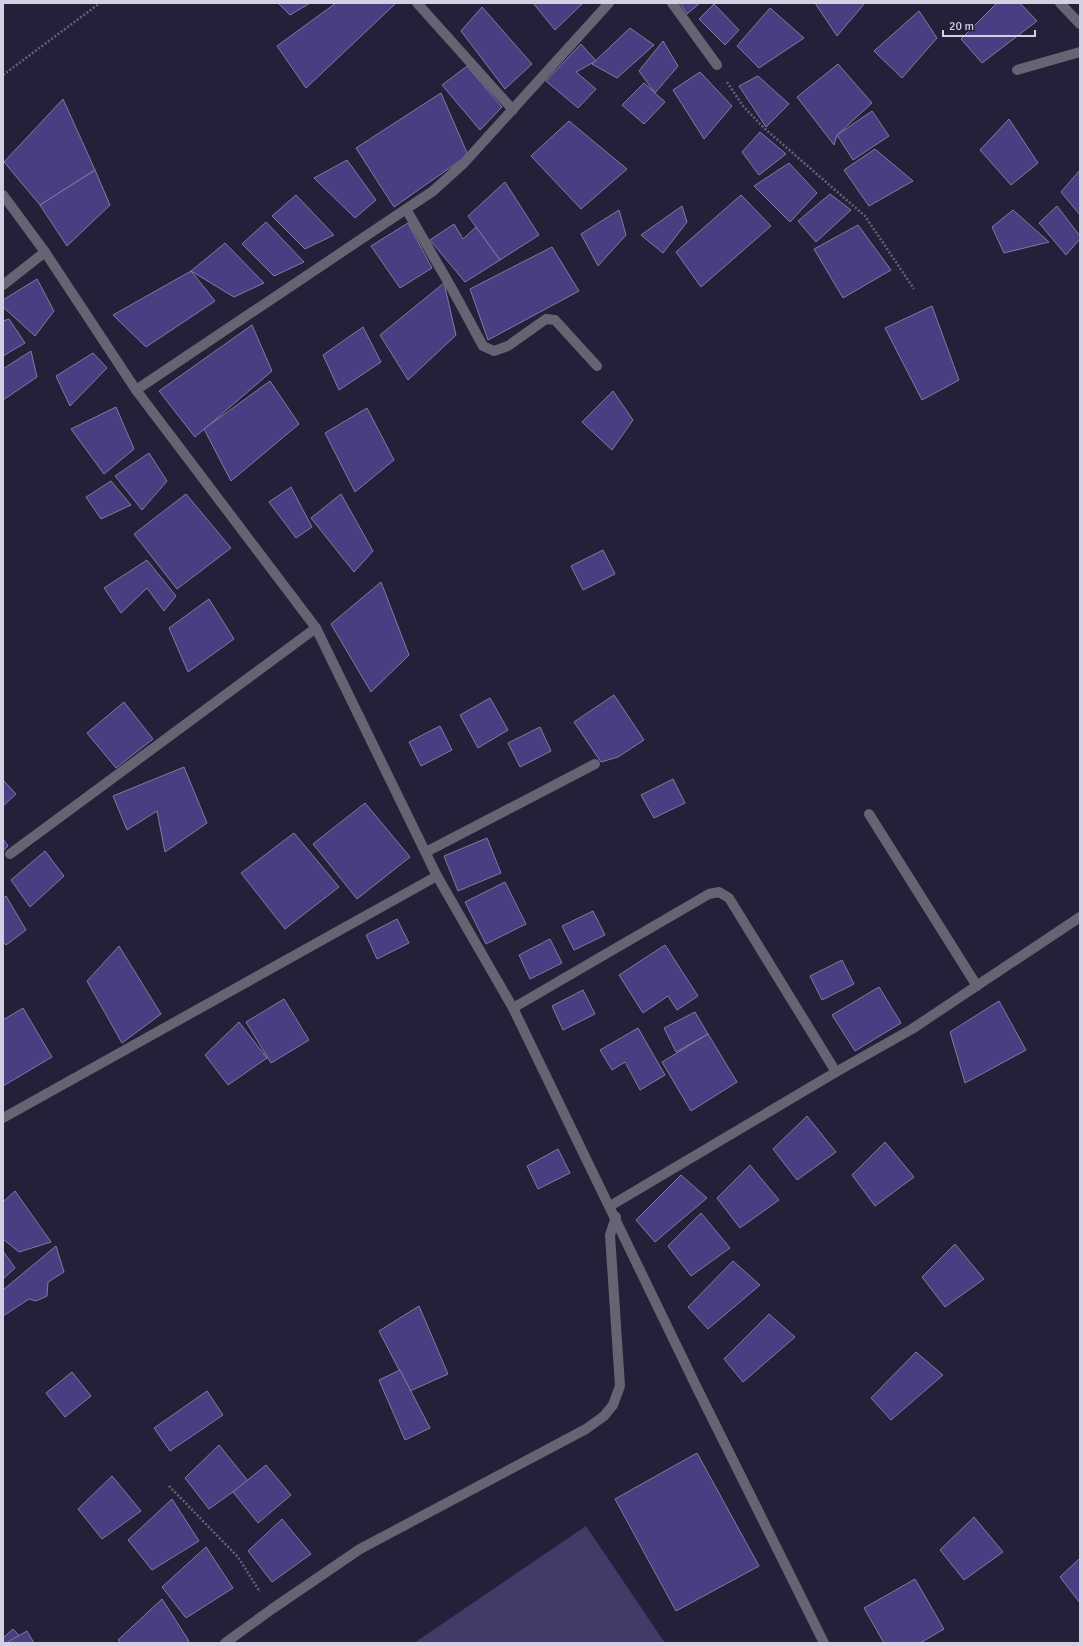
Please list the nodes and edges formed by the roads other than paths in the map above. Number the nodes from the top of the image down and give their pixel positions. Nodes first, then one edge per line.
1 (417, 3) edge
2 (609, 3) edge
3 (672, 3) edge
4 (1060, 3) edge
5 (1080, 24) edge
6 (1080, 52) edge
7 (717, 65) road end
8 (1017, 70) dead end
9 (513, 110) junction
10 (3, 195) edge
11 (406, 210) junction
12 (45, 252) junction
13 (3, 285) edge
14 (597, 366) dead end
15 (136, 390) junction
16 (316, 628) junction
17 (595, 764) dead end
18 (869, 814) dead end
19 (426, 852) junction
20 (10, 854) dead end
21 (437, 876) junction
22 (1080, 917) edge
23 (977, 986) junction
24 (513, 1008) junction
25 (836, 1072) junction
26 (3, 1118) edge
27 (610, 1206) junction
28 (616, 1218) junction
29 (225, 1643) edge
30 (824, 1643) edge

1 - 9 street
2 - 9 street
3 - 7 street
4 - 5 street
6 - 8 street
9 - 11 street
10 - 12 street
11 - 14 street
11 - 15 street
12 - 13 street
12 - 15 street
15 - 16 street
16 - 19 street
16 - 20 street
17 - 19 street
18 - 23 street
19 - 21 street
21 - 24 street
21 - 26 street
22 - 23 street
23 - 25 street
24 - 25 street
24 - 27 street
25 - 27 street
27 - 28 street
28 - 29 street
28 - 30 street

